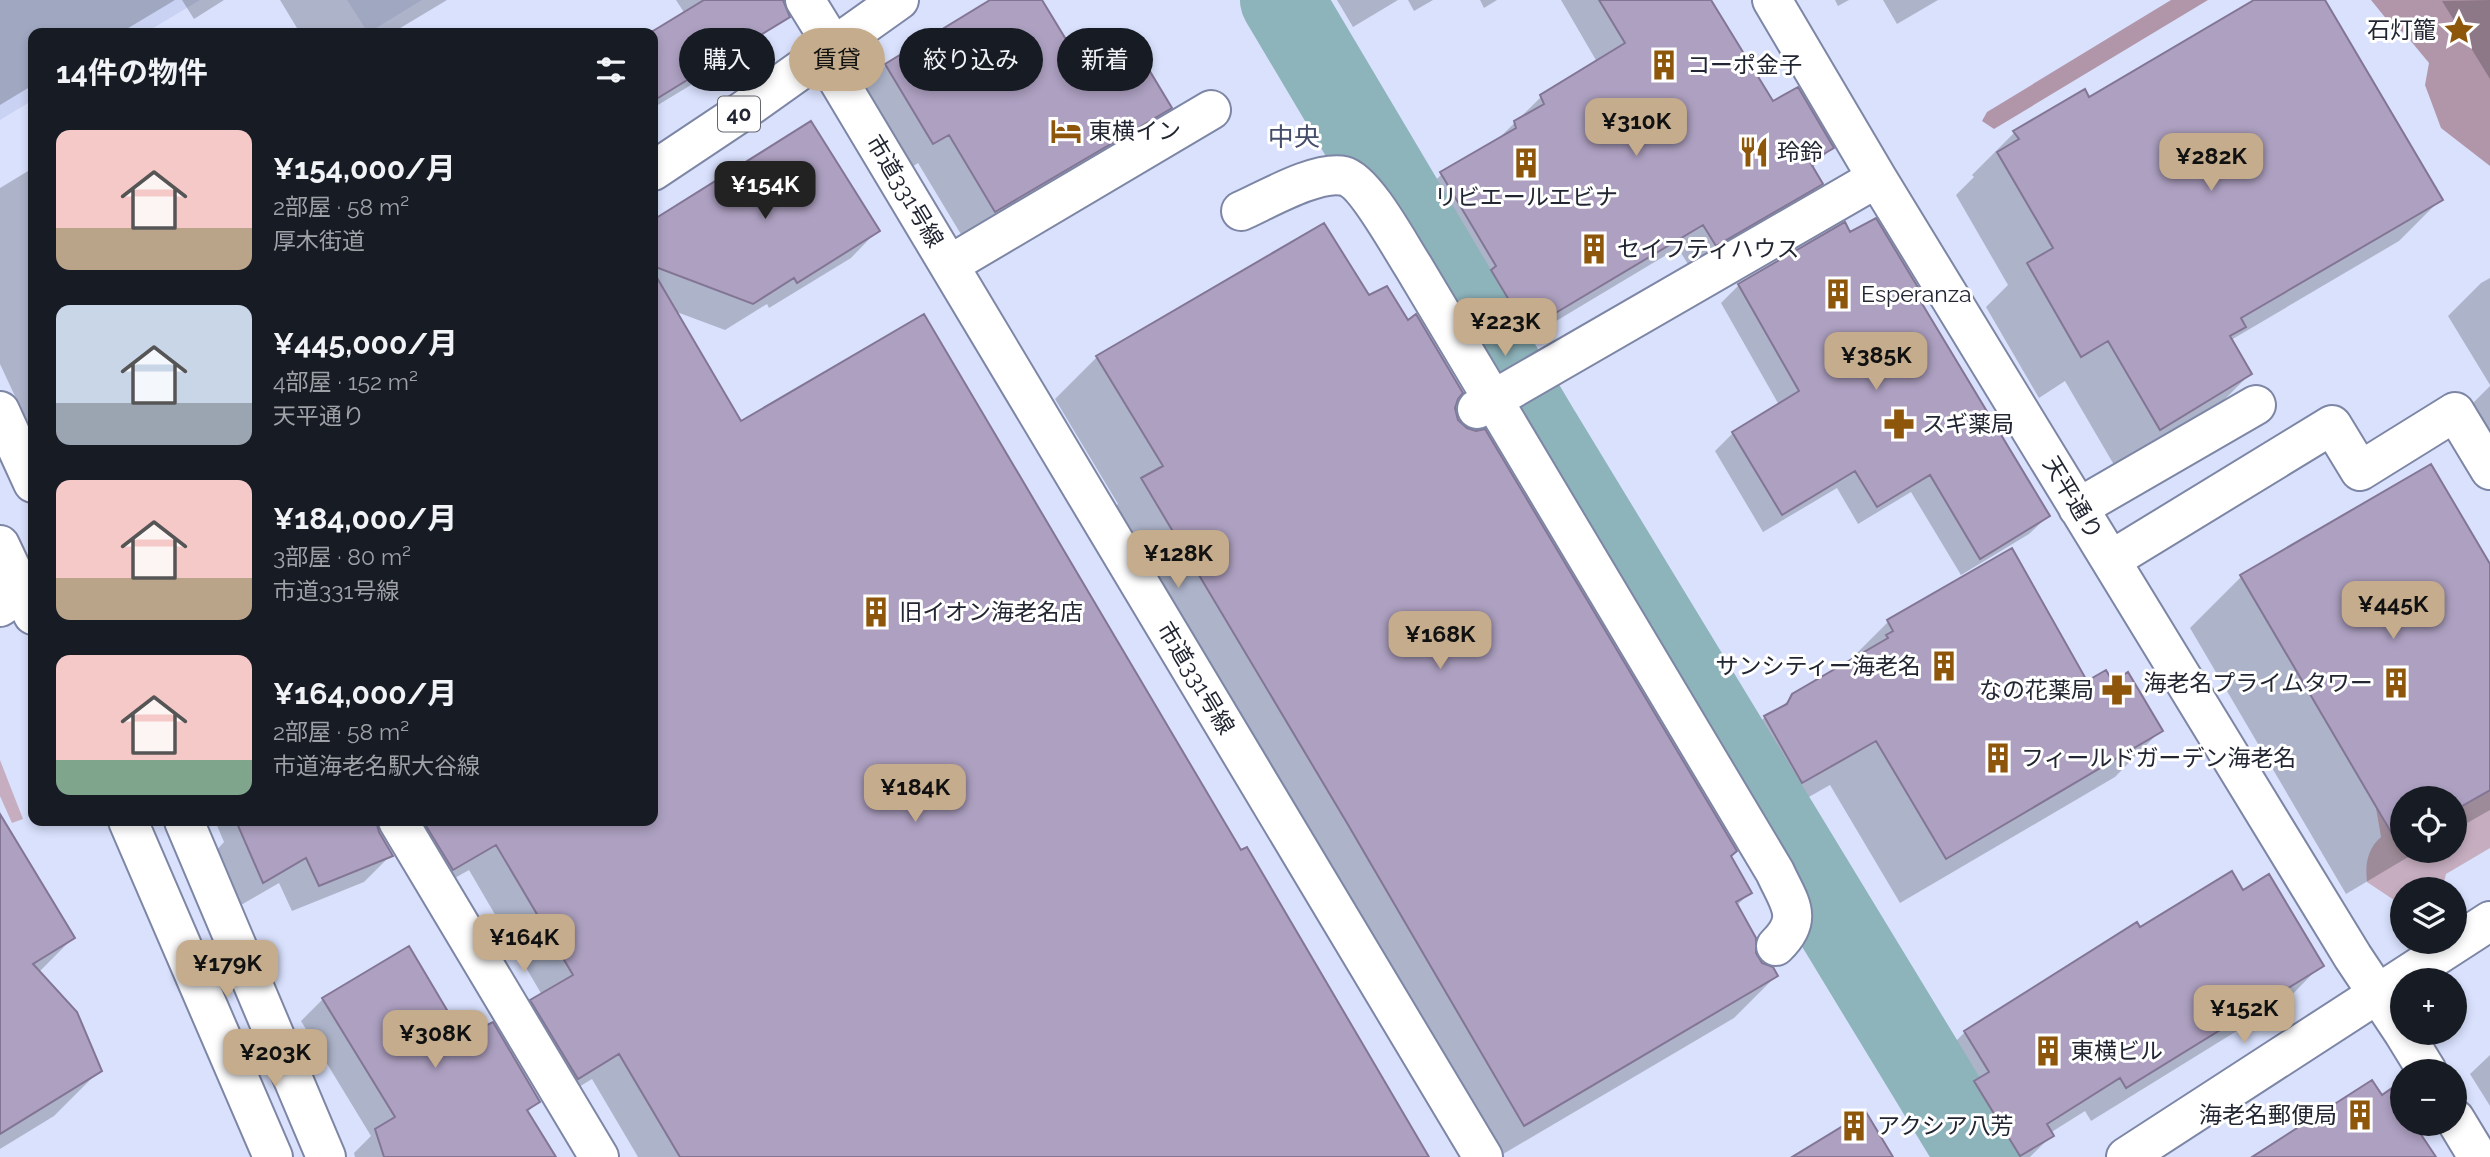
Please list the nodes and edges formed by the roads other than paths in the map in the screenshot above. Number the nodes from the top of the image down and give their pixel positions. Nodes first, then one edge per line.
1 (805, 0) edge
2 (899, 0) edge
3 (1772, 0) edge
4 (818, 28) edge
5 (860, 28) edge
6 (789, 78) edge
7 (851, 91) edge
8 (1211, 110) dead end
9 (658, 169) edge
10 (1877, 178) junction
11 (1241, 211) dead end
12 (949, 265) junction
13 (1491, 401) junction
14 (2256, 405) dead end
15 (0, 411) edge
16 (2490, 470) edge
17 (28, 472) edge
18 (2078, 508) junction
19 (0, 545) edge
20 (2111, 560) junction
21 (22, 600) edge
22 (130, 826) edge
23 (186, 826) edge
24 (401, 826) edge
25 (2490, 921) edge
26 (1776, 946) dead end
27 (2378, 994) junction
28 (2390, 1012) edge
29 (2465, 1136) edge
30 (273, 1157) edge
31 (326, 1157) edge
32 (599, 1157) edge
33 (1483, 1157) edge
34 (2126, 1157) edge
35 (2478, 1157) edge

1 - 4 street, 市道331号線
2 - 5 street, 40
3 - 10 street, 天平通り
6 - 9 street, 40
7 - 12 street, 市道331号線
8 - 12 street
10 - 13 street
10 - 18 street, 天平通り
11 - 13 street
12 - 33 street, 市道331号線
13 - 26 street
14 - 18 street
15 - 17 street
16 - 20 street
18 - 20 street, 天平通り
19 - 21 street
20 - 27 street, 天平通り
22 - 30 street
23 - 31 street
24 - 32 street
25 - 27 street
27 - 28 street, 天平通り
27 - 34 street
29 - 35 street

